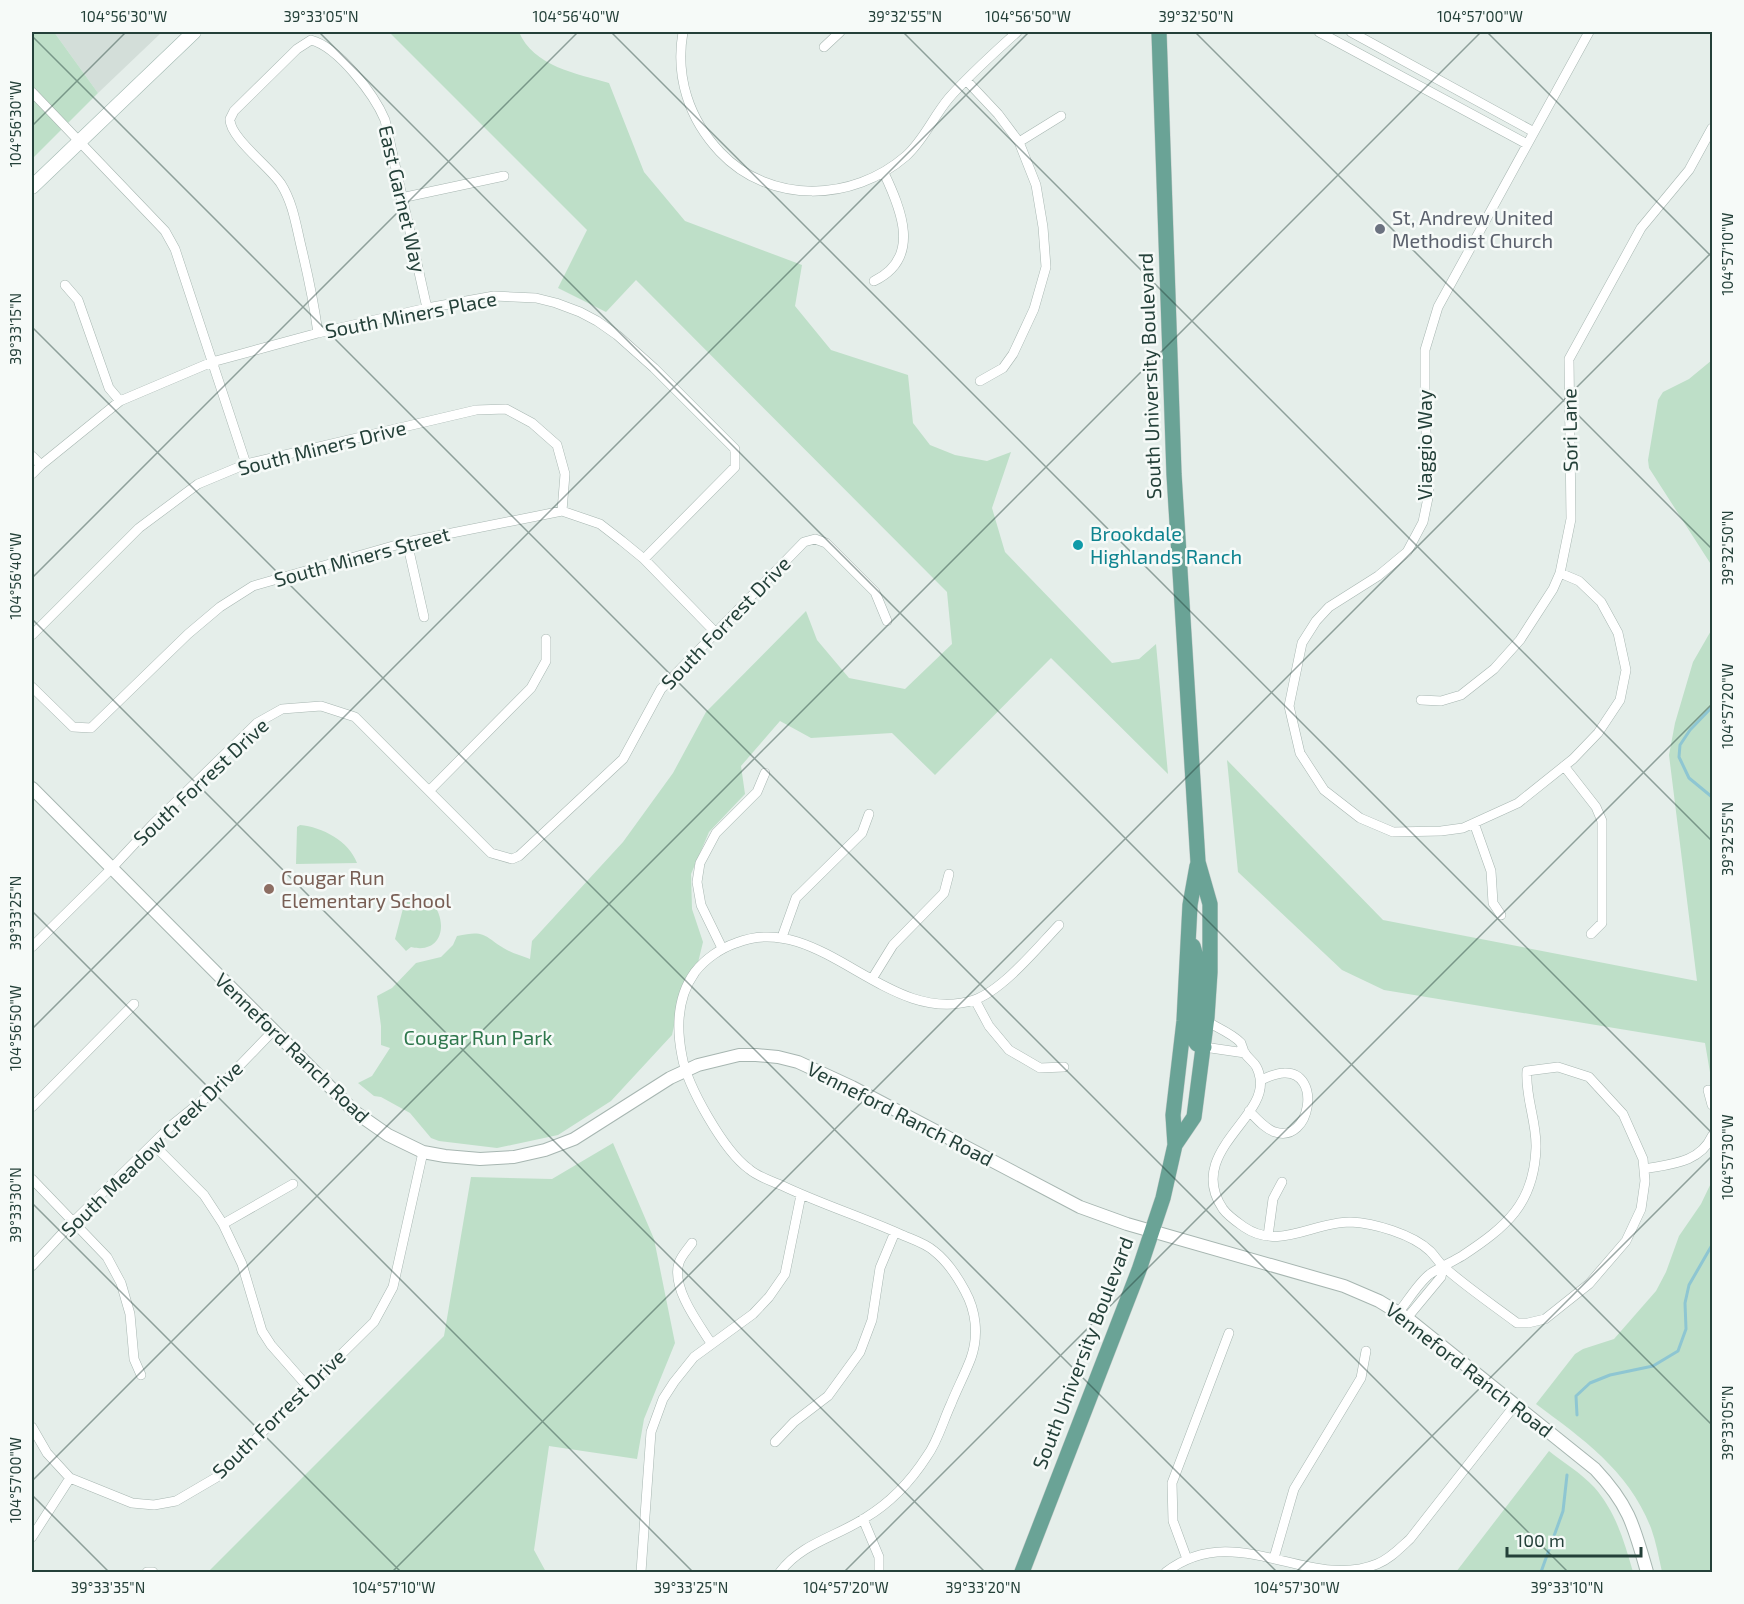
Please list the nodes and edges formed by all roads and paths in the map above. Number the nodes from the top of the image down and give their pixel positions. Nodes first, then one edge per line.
1 (192, 32) edge
2 (683, 32) edge
3 (840, 32) edge
4 (1017, 32) edge
5 (1159, 32) edge
6 (1319, 32) edge
7 (1351, 32) edge
8 (1589, 32) edge
9 (824, 47) dead end
10 (966, 80) junction
11 (32, 92) edge
12 (1061, 116) dead end
13 (1713, 128) edge
14 (1534, 132) junction
15 (79, 141) junction
16 (1019, 142) junction
17 (1527, 144) junction
18 (884, 173) junction
19 (504, 176) dead end
20 (32, 187) edge
21 (401, 198) junction
22 (874, 281) dead end
23 (65, 285) dead end
24 (427, 308) junction
25 (318, 333) junction
26 (212, 362) junction
27 (981, 381) dead end
28 (120, 401) junction
29 (32, 456) edge
30 (246, 464) junction
31 (41, 465) junction
32 (32, 474) edge
33 (562, 512) junction
34 (407, 542) junction
35 (644, 559) junction
36 (1560, 573) junction
37 (424, 617) dead end
38 (887, 621) dead end
39 (716, 633) junction
40 (32, 635) edge
41 (546, 639) dead end
42 (32, 687) edge
43 (1421, 700) dead end
44 (1564, 766) junction
45 (765, 773) dead end
46 (32, 788) edge
47 (430, 790) junction
48 (869, 814) dead end
49 (1474, 823) junction
50 (1197, 862) junction
51 (111, 869) junction
52 (949, 874) dead end
53 (1501, 915) dead end
54 (1059, 925) dead end
55 (1190, 933) junction
56 (1591, 933) dead end
57 (782, 937) junction
58 (32, 947) edge
59 (722, 948) junction
60 (872, 979) junction
61 (975, 999) junction
62 (134, 1004) dead end
63 (1206, 1021) junction
64 (273, 1031) junction
65 (1204, 1047) junction
66 (1245, 1053) junction
67 (1064, 1067) dead end
68 (684, 1071) junction
69 (1261, 1080) junction
70 (1708, 1090) dead end
71 (1713, 1105) edge
72 (32, 1107) edge
73 (1249, 1111) junction
74 (1713, 1136) edge
75 (153, 1144) junction
76 (1175, 1145) junction
77 (423, 1152) junction
78 (1644, 1169) junction
79 (32, 1179) edge
80 (1282, 1182) dead end
81 (294, 1184) dead end
82 (801, 1195) junction
83 (72, 1223) junction
84 (223, 1224) junction
85 (1152, 1231) junction
86 (895, 1232) junction
87 (1268, 1236) junction
88 (692, 1243) dead end
89 (32, 1266) edge
90 (1443, 1267) junction
91 (1402, 1316) junction
92 (1229, 1333) dead end
93 (711, 1343) junction
94 (1366, 1351) dead end
95 (141, 1375) dead end
96 (308, 1387) junction
97 (1515, 1405) junction
98 (32, 1427) edge
99 (775, 1442) dead end
100 (70, 1478) junction
101 (863, 1519) junction
102 (32, 1537) edge
103 (1274, 1558) junction
104 (1187, 1560) junction
105 (147, 1572) edge
106 (153, 1572) edge
107 (641, 1572) edge
108 (780, 1572) edge
109 (879, 1572) edge
110 (1022, 1572) edge
111 (1166, 1572) edge
112 (1647, 1572) edge

1 - 15 main road
2 - 18 street
3 - 9 street
4 - 10 street
5 - 50 main road, South University Boulevard
6 - 17 street
7 - 14 street
8 - 14 street, Viaggio Way
10 - 16 street
10 - 18 street
11 - 15 street
12 - 16 street
13 - 36 street, Sori Lane
14 - 17 street, Viaggio Way
15 - 20 main road
15 - 26 street
16 - 27 street
17 - 49 street, Viaggio Way
18 - 22 street
19 - 21 street
21 - 24 street, East Garnet Way
21 - 25 street, East Garnet Way
23 - 28 street
24 - 25 street, South Miners Place
24 - 35 street, South Miners Place
25 - 26 street, South Miners Place
26 - 28 street, South Miners Place
26 - 30 street
28 - 31 street, South Miners Place
29 - 31 street
30 - 33 street, South Miners Drive
30 - 40 street, South Miners Drive
31 - 32 street, South Miners Place
33 - 34 street, South Miners Street
33 - 35 street, South Miners Street
34 - 37 street
34 - 42 street, South Miners Street
35 - 39 street, South Miners Street
36 - 43 street, Sori Lane
36 - 44 street, Viaggio Way
38 - 39 street, South Forrest Drive
39 - 47 street, South Forrest Drive
41 - 47 street
44 - 49 street, Viaggio Way
44 - 56 street
45 - 59 street
46 - 51 street, Venneford Ranch Road
47 - 51 street, South Forrest Drive
48 - 57 street
49 - 53 street
50 - 55 main road, South University Boulevard
50 - 63 main road, South University Boulevard
51 - 58 street, South Forrest Drive
51 - 64 street, Venneford Ranch Road
52 - 60 street
54 - 61 street
55 - 65 main road
55 - 76 main road, South University Boulevard
57 - 59 street
57 - 60 street
59 - 68 street
60 - 61 street
61 - 67 street
62 - 72 street
63 - 65 main road, South University Boulevard
63 - 66 street
64 - 75 street, South Meadow Creek Drive
64 - 77 street, Venneford Ranch Road
65 - 66 street
65 - 76 main road, South University Boulevard
66 - 69 street
68 - 77 street, Venneford Ranch Road
68 - 82 street
68 - 85 street, Venneford Ranch Road
69 - 73 street
69 - 73 street
70 - 71 street
73 - 87 street
74 - 78 street
75 - 83 street, South Meadow Creek Drive
75 - 84 street
76 - 85 main road, South University Boulevard
77 - 96 street, South Forrest Drive
78 - 90 street
78 - 90 street
79 - 83 street
80 - 87 street
81 - 84 street
82 - 86 street
82 - 93 street
83 - 89 street, South Meadow Creek Drive
83 - 95 street
84 - 96 street
85 - 91 street, Venneford Ranch Road
85 - 110 main road, South University Boulevard
86 - 99 street
86 - 101 street
87 - 90 street
88 - 93 street
90 - 91 street
91 - 97 street, Venneford Ranch Road
92 - 104 street
93 - 107 street
94 - 103 street
96 - 100 street, South Forrest Drive
97 - 103 street
97 - 112 street, Venneford Ranch Road
98 - 100 street, South Forrest Drive
100 - 102 street
101 - 108 street
101 - 109 street
103 - 104 street
104 - 111 street
105 - 106 street

